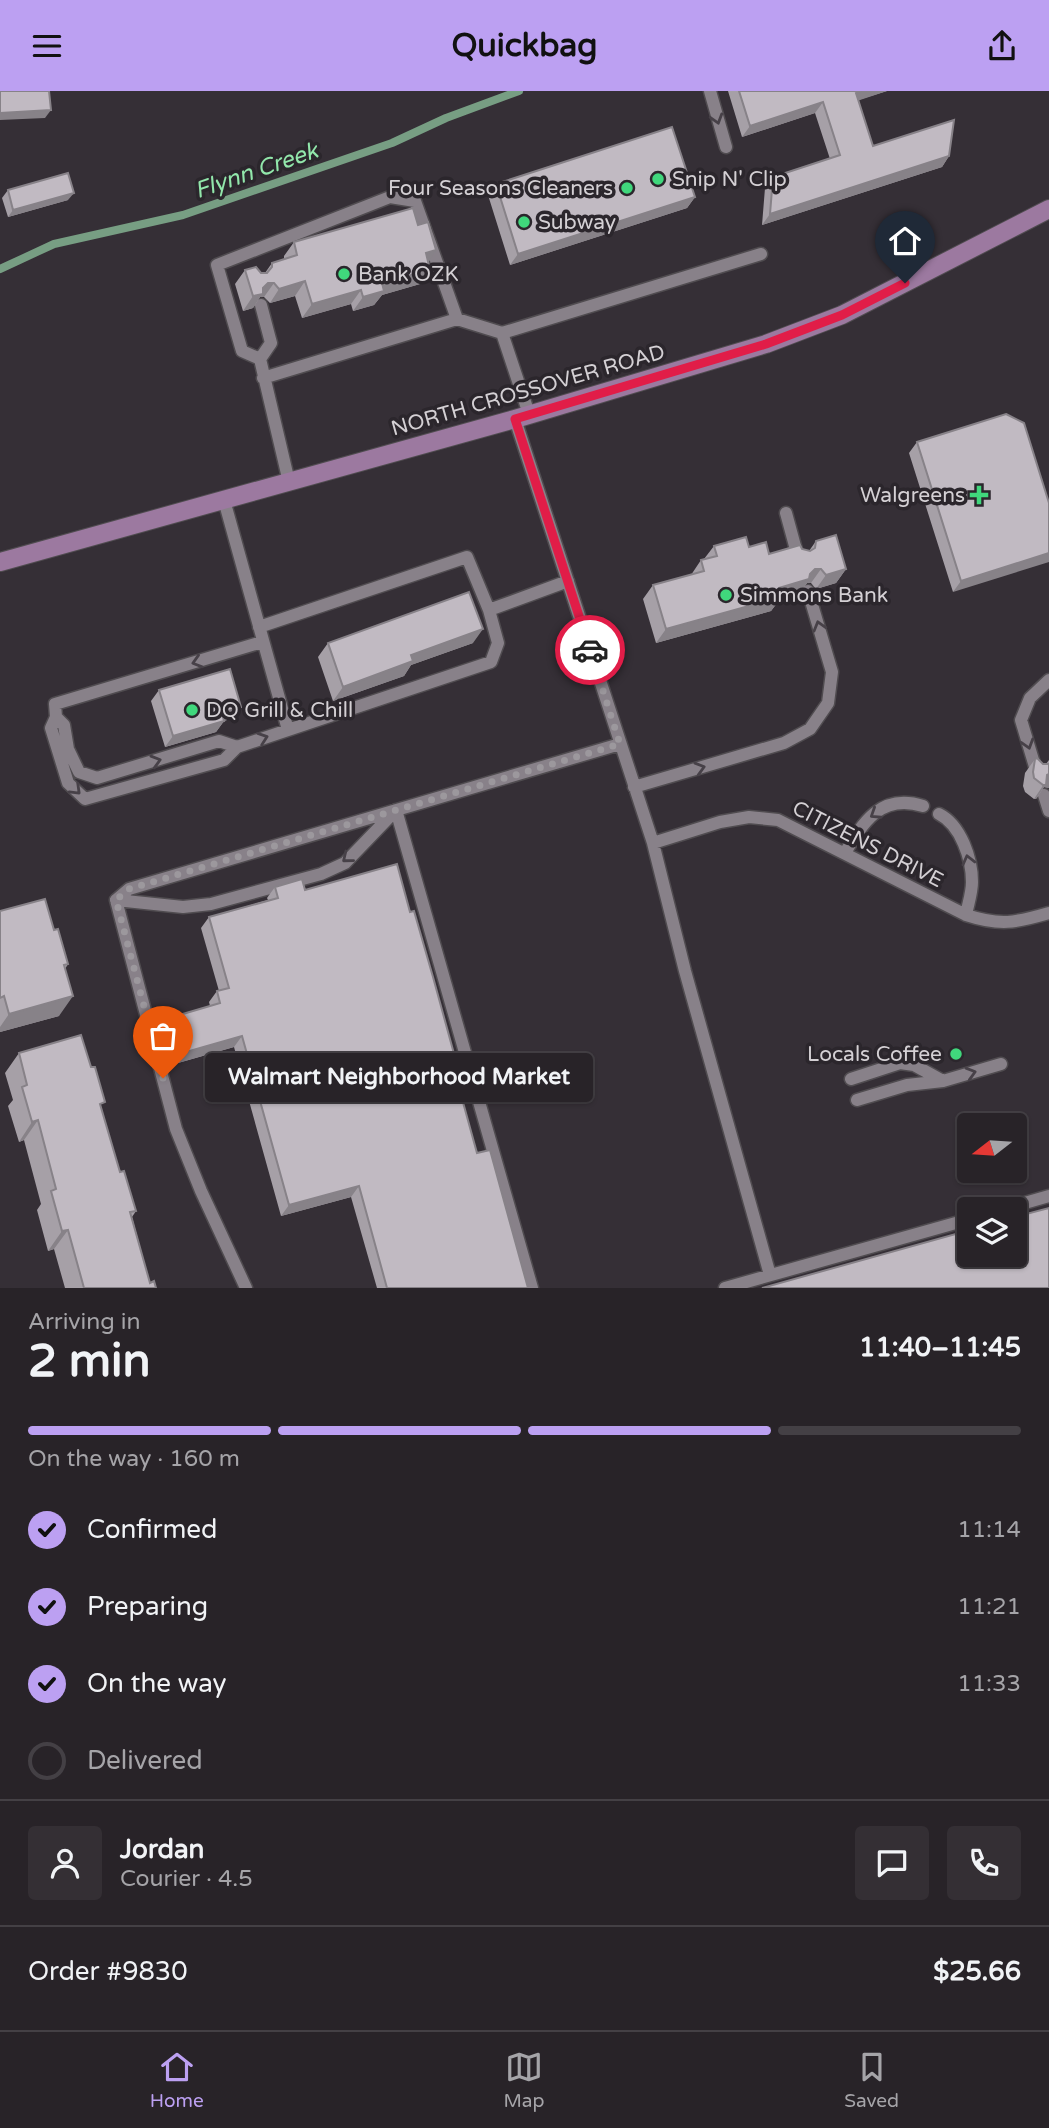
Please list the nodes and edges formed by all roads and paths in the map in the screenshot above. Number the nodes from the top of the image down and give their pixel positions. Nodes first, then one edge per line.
1 (710, 91) edge
2 (726, 147) dead end
3 (1049, 209) edge
4 (761, 254) dead end
5 (261, 305) edge
6 (457, 319) junction
7 (502, 333) junction
8 (260, 359) junction
9 (264, 378) junction
10 (522, 416) junction
11 (289, 482) junction
12 (224, 500) junction
13 (786, 513) dead end
14 (799, 557) edge
15 (0, 562) edge
16 (568, 581) junction
17 (808, 591) edge
18 (489, 610) junction
19 (259, 627) junction
20 (262, 642) junction
21 (1049, 680) edge
22 (56, 717) junction
23 (288, 730) junction
24 (620, 744) junction
25 (237, 747) junction
26 (1036, 770) edge
27 (634, 787) junction
28 (1044, 795) edge
29 (923, 806) dead end
30 (396, 810) junction
31 (1049, 811) edge
32 (940, 814) dead end
33 (653, 843) junction
34 (845, 853) junction
35 (116, 900) junction
36 (1049, 913) edge
37 (966, 915) junction
38 (1001, 1064) dead end
39 (851, 1079) dead end
40 (943, 1080) junction
41 (857, 1100) dead end
42 (1049, 1196) edge
43 (1027, 1202) edge
44 (957, 1223) edge
45 (770, 1275) junction
46 (246, 1288) edge
47 (532, 1288) edge
48 (725, 1288) edge

1 -> 2 street
3 - 10 main road, NORTH CROSSOVER ROAD
4 - 7 street
5 - 8 street
6 - 7 street
6 - 8 street
6 - 9 street
7 - 10 street
8 - 9 street
9 - 11 street
10 - 11 main road, NORTH CROSSOVER ROAD
10 - 16 street
11 - 12 main road, NORTH CROSSOVER ROAD
12 - 15 main road, NORTH CROSSOVER ROAD
12 - 19 street
13 - 14 street
16 - 18 street
16 - 24 street
27 -> 17 street
18 - 19 street
18 - 23 street
19 - 20 street
20 -> 22 street
20 - 23 street
21 -> 26 street
22 -> 25 street
22 -> 25 street
25 -> 23 street
24 - 27 street
24 - 30 street
27 - 33 street
28 - 31 street
29 -> 34 street
30 - 35 street
30 -> 35 street
30 - 47 street
37 -> 32 street
33 - 34 street, CITIZENS DRIVE
33 - 45 street
34 - 37 street, CITIZENS DRIVE
35 - 46 street
36 - 37 street, CITIZENS DRIVE
40 -> 38 street
39 - 40 street
40 - 41 street
42 - 43 street
44 - 45 street
45 - 48 street

